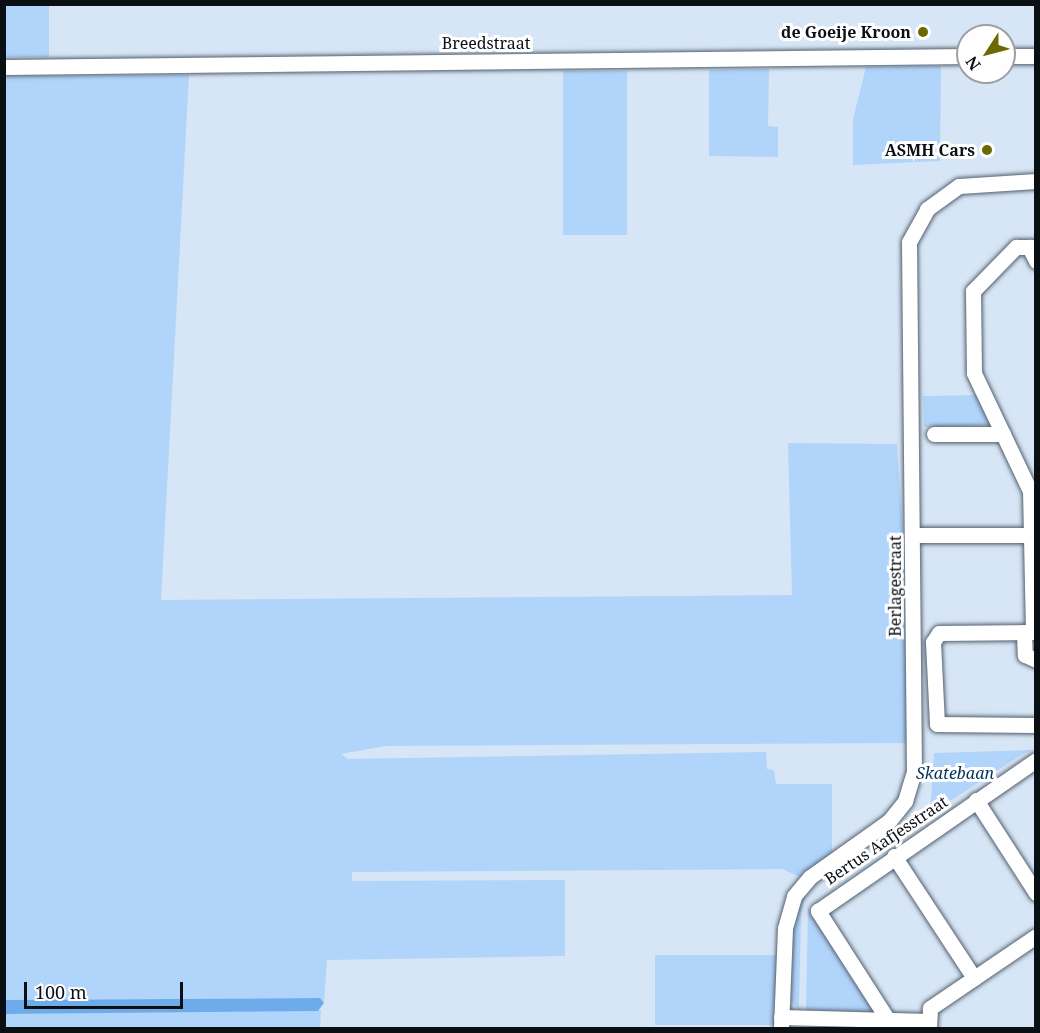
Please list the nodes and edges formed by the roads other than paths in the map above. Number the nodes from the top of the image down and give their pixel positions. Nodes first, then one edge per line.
1 (956, 56) edge
2 (1016, 56) edge
3 (1035, 56) edge
4 (4, 67) edge
5 (1035, 181) edge
6 (1033, 251) edge
7 (934, 434) dead end
8 (1003, 434) junction
9 (913, 534) junction
10 (1033, 535) edge
11 (1031, 632) edge
12 (1035, 660) edge
13 (1035, 724) edge
14 (1035, 760) edge
15 (976, 800) junction
16 (894, 856) junction
17 (1035, 893) edge
18 (1035, 936) edge
19 (974, 978) junction
20 (888, 1020) junction
21 (781, 1023) edge
22 (929, 1025) edge

1 - 4 street, Breedstraat
2 - 3 street
5 - 9 street, Berlagestraat
6 - 8 street
7 - 8 street
8 - 10 street
9 - 10 street
9 - 21 street, Berlagestraat
10 - 11 street
11 - 12 street
11 - 13 street
14 - 15 street, Bertus Aafjesstraat
15 - 16 street, Bertus Aafjesstraat
15 - 17 street
16 - 19 street
16 - 20 street, Bertus Aafjesstraat
18 - 19 street
19 - 22 street
20 - 21 street
20 - 22 street

